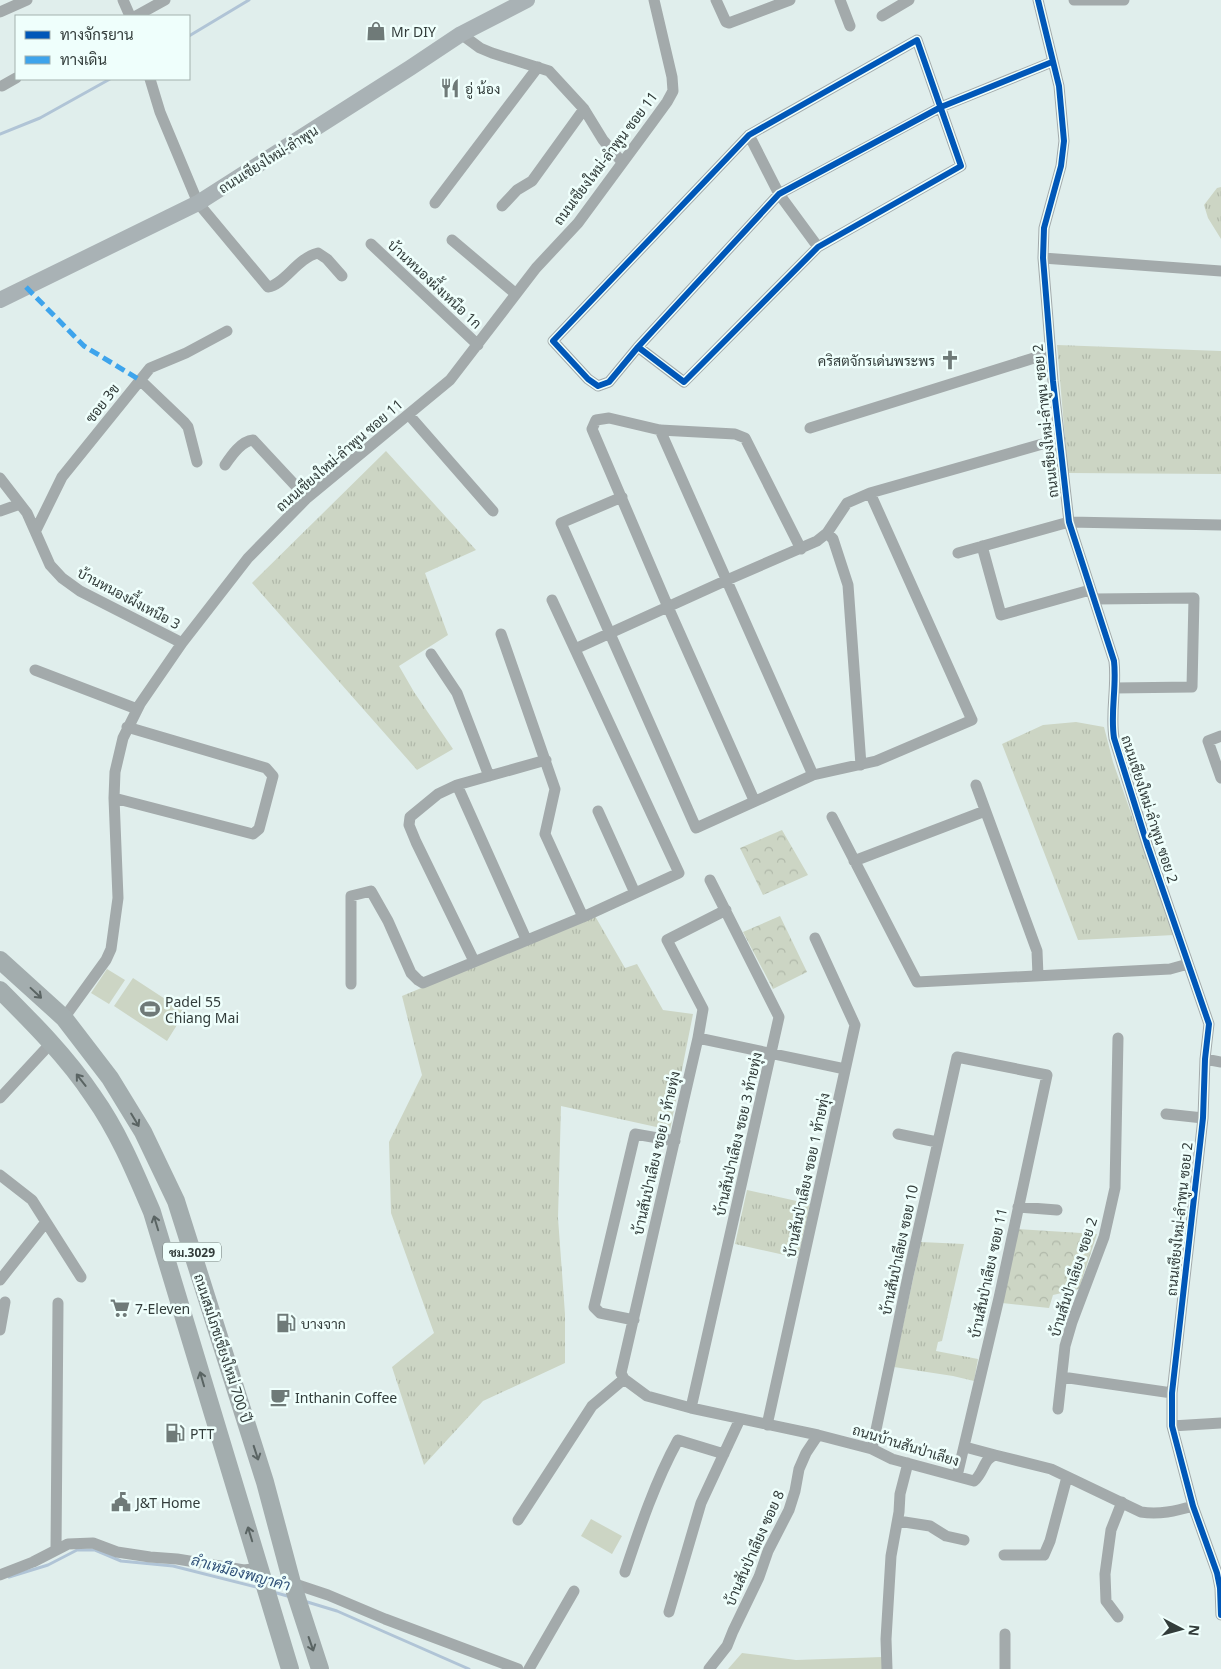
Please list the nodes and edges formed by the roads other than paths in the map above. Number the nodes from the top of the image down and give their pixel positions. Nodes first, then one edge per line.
1 (27, 0) edge
2 (122, 0) edge
3 (165, 0) edge
4 (527, 0) edge
5 (654, 0) edge
6 (716, 0) edge
7 (790, 0) edge
8 (840, 0) edge
9 (910, 0) edge
10 (1038, 0) edge
11 (1074, 0) edge
12 (1124, 0) edge
13 (0, 12) edge
14 (130, 15) edge
15 (138, 15) edge
16 (882, 16) dead end
17 (850, 26) dead end
18 (461, 34) junction
19 (1052, 62) junction
20 (538, 67) junction
21 (15, 79) edge
22 (150, 80) edge
23 (2, 86) dead end
24 (941, 106) junction
25 (584, 109) junction
26 (749, 135) junction
27 (622, 162) junction
28 (779, 194) junction
29 (435, 202) dead end
30 (198, 204) junction
31 (502, 206) dead end
32 (452, 240) dead end
33 (371, 244) dead end
34 (818, 247) junction
35 (1042, 258) junction
36 (1221, 271) edge
37 (342, 276) dead end
38 (516, 294) junction
39 (0, 300) edge
40 (227, 331) dead end
41 (478, 345) junction
42 (638, 347) junction
43 (1050, 353) junction
44 (140, 380) junction
45 (409, 415) junction
46 (810, 428) dead end
47 (660, 430) junction
48 (1060, 439) junction
49 (197, 462) dead end
50 (225, 464) dead end
51 (0, 478) edge
52 (870, 493) junction
53 (622, 497) junction
54 (307, 498) junction
55 (20, 504) junction
56 (492, 511) dead end
57 (0, 512) edge
58 (1069, 522) junction
59 (1221, 525) edge
60 (36, 530) junction
61 (828, 533) junction
62 (982, 546) junction
63 (801, 549) junction
64 (958, 553) dead end
65 (727, 580) junction
66 (1092, 595) junction
67 (552, 600) dead end
68 (668, 607) junction
69 (609, 633) junction
70 (501, 634) dead end
71 (182, 643) junction
72 (575, 649) junction
73 (431, 654) dead end
74 (35, 670) dead end
75 (1115, 688) junction
76 (137, 709) junction
77 (127, 727) junction
78 (1221, 736) edge
79 (546, 760) junction
80 (861, 764) junction
81 (813, 775) junction
82 (489, 776) junction
83 (1221, 778) edge
84 (457, 785) junction
85 (976, 785) dead end
86 (114, 798) junction
87 (754, 800) junction
88 (985, 810) junction
89 (598, 811) dead end
90 (832, 816) dead end
91 (854, 861) junction
92 (710, 880) dead end
93 (635, 893) junction
94 (726, 910) junction
95 (583, 917) junction
96 (814, 938) dead end
97 (526, 939) junction
98 (0, 960) edge
99 (474, 960) junction
100 (1188, 964) junction
101 (1038, 976) junction
102 (351, 984) dead end
103 (0, 990) edge
104 (64, 1018) junction
105 (698, 1038) junction
106 (1118, 1038) dead end
107 (52, 1042) junction
108 (772, 1054) junction
109 (1205, 1059) junction
110 (1221, 1062) edge
111 (845, 1069) junction
112 (1047, 1075) joint
113 (0, 1098) edge
114 (1166, 1114) dead end
115 (1203, 1118) junction
116 (898, 1134) dead end
117 (674, 1141) junction
118 (938, 1142) junction
119 (0, 1175) edge
120 (1018, 1207) junction
121 (1057, 1210) dead end
122 (46, 1222) junction
123 (81, 1277) dead end
124 (0, 1280) edge
125 (5, 1302) dead end
126 (58, 1303) dead end
127 (634, 1320) junction
128 (0, 1330) edge
129 (1062, 1377) junction
130 (624, 1379) junction
131 (1172, 1393) junction
132 (691, 1408) junction
133 (1058, 1409) dead end
134 (740, 1419) junction
135 (1221, 1423) edge
136 (768, 1425) junction
137 (1172, 1426) junction
138 (818, 1434) junction
139 (964, 1447) junction
140 (872, 1450) junction
141 (724, 1454) junction
142 (995, 1455) junction
143 (908, 1463) junction
144 (957, 1476) junction
145 (1067, 1477) junction
146 (1122, 1502) junction
147 (1193, 1506) junction
148 (518, 1520) dead end
149 (898, 1521) junction
150 (964, 1540) dead end
151 (56, 1550) junction
152 (1004, 1555) dead end
153 (625, 1572) dead end
154 (0, 1575) edge
155 (262, 1575) junction
156 (293, 1587) junction
157 (574, 1591) dead end
158 (669, 1612) dead end
159 (1221, 1615) edge
160 (1118, 1617) dead end
161 (1005, 1634) dead end
162 (500, 1666) edge
163 (290, 1669) edge
164 (320, 1669) edge
165 (518, 1669) edge
166 (529, 1669) edge
167 (709, 1669) edge
168 (887, 1669) edge
169 (1005, 1669) edge

1 - 13 street
2 - 14 street
3 - 15 street
4 - 18 main road, ถนนเชียงใหม่-ลำพูน
5 - 27 street, ถนนเชียงใหม่-ลำพูน ซอย 11
6 - 7 street
8 - 17 street
9 - 16 street
10 - 19 street, ถนนเชียงใหม่-ลำพูน ซอย 2
11 - 12 street
18 - 20 street
18 - 30 main road, ถนนเชียงใหม่-ลำพูน
19 - 24 street
19 - 35 street, ถนนเชียงใหม่-ลำพูน ซอย 2
20 - 25 street
20 - 29 street
21 - 23 street
22 - 30 street
24 - 26 street
24 - 28 street
24 - 34 street
25 - 27 street
25 - 31 street
26 - 28 street
26 - 42 street
27 - 38 street, ถนนเชียงใหม่-ลำพูน ซอย 11
28 - 34 street
28 - 42 street
30 - 37 street
30 - 39 main road, ถนนเชียงใหม่-ลำพูน
32 - 38 street
33 - 41 street, บ้านหนองผึ้งเหนือ 1ก
34 - 42 street
35 - 36 street
35 - 43 street, ถนนเชียงใหม่-ลำพูน ซอย 2
38 - 41 street, ถนนเชียงใหม่-ลำพูน ซอย 11
40 - 44 street, ซอย 3ข
41 - 45 street, ถนนเชียงใหม่-ลำพูน ซอย 11
43 - 46 street
43 - 48 street, ถนนเชียงใหม่-ลำพูน ซอย 2
44 - 49 street
44 - 60 street, ซอย 3ข
45 - 54 street, ถนนเชียงใหม่-ลำพูน ซอย 11
45 - 56 street
47 - 53 street
47 - 63 street
47 - 65 street
48 - 52 street
48 - 58 street, ถนนเชียงใหม่-ลำพูน ซอย 2
50 - 54 street
51 - 55 street, บ้านหนองผึ้งเหนือ 3
52 - 61 street
52 - 80 street
53 - 68 street
53 - 69 street
54 - 71 street, ถนนเชียงใหม่-ลำพูน ซอย 11
55 - 57 street
55 - 60 street, บ้านหนองผึ้งเหนือ 3
58 - 59 street
58 - 62 street
58 - 66 street, ถนนเชียงใหม่-ลำพูน ซอย 2
60 - 71 street, บ้านหนองผึ้งเหนือ 3
61 - 63 street
61 - 80 street
62 - 64 street
62 - 66 street
63 - 65 street
65 - 68 street
65 - 81 street
66 - 75 street, ถนนเชียงใหม่-ลำพูน ซอย 2
66 - 75 street
67 - 72 street
68 - 69 street
68 - 87 street
69 - 72 street
69 - 87 street
70 - 79 street
71 - 76 street, ถนนเชียงใหม่-ลำพูน ซอย 11
72 - 93 street
73 - 82 street
74 - 76 street
75 - 100 street, ถนนเชียงใหม่-ลำพูน ซอย 2
76 - 77 street, ถนนเชียงใหม่-ลำพูน ซอย 11
77 - 86 street, ถนนเชียงใหม่-ลำพูน ซอย 11
77 - 86 street
78 - 83 street
79 - 82 street
79 - 95 street
80 - 81 street
81 - 87 street
82 - 84 street
84 - 97 street
84 - 99 street
85 - 88 street
86 - 104 street, ถนนเชียงใหม่-ลำพูน ซอย 11
88 - 91 street
88 - 101 street
89 - 93 street
90 - 91 street
91 - 101 street
92 - 94 street, บ้านสันป่าเลียง ซอย 3 ท้ายทุ่ง
93 - 95 street
94 - 105 street, บ้านสันป่าเลียง ซอย 5 ท้ายทุ่ง
94 - 108 street, บ้านสันป่าเลียง ซอย 3 ท้ายทุ่ง
95 - 97 street
96 - 111 street, บ้านสันป่าเลียง ซอย 1 ท้ายทุ่ง
97 - 99 street
98 -> 104 main road, ถนนสมโภชเชียงใหม่ 700 ปี / ชม.3029
99 - 102 street
100 - 101 street
100 - 109 street, ถนนเชียงใหม่-ลำพูน ซอย 2
103 - 107 main road, ถนนสมโภชเชียงใหม่ 700 ปี / ชม.3029
104 -> 156 main road, ถนนสมโภชเชียงใหม่ 700 ปี / ชม.3029
105 - 108 street
105 - 117 street, บ้านสันป่าเลียง ซอย 5 ท้ายทุ่ง
106 - 129 street, บ้านสันป่าเลียง ซอย 2
107 - 113 street
155 -> 107 main road, ถนนสมโภชเชียงใหม่ 700 ปี / ชม.3029
108 - 111 street
108 - 132 street, บ้านสันป่าเลียง ซอย 3 ท้ายทุ่ง
109 - 110 street
109 - 115 street, ถนนเชียงใหม่-ลำพูน ซอย 2
111 - 136 street, บ้านสันป่าเลียง ซอย 1 ท้ายทุ่ง
112 - 118 street, บ้านสันป่าเลียง ซอย 10
112 - 120 street, บ้านสันป่าเลียง ซอย 11
114 - 115 street
115 - 131 street, ถนนเชียงใหม่-ลำพูน ซอย 2
116 - 118 street
117 - 127 street, บ้านสันป่าเลียง ซอย 5 ท้ายทุ่ง
117 - 127 street
118 - 140 street, บ้านสันป่าเลียง ซอย 10
119 - 122 street
120 - 121 street
120 - 139 street, บ้านสันป่าเลียง ซอย 11
122 - 123 street
122 - 124 street
125 - 128 street
126 - 151 street
127 - 130 street, บ้านสันป่าเลียง ซอย 5 ท้ายทุ่ง
129 - 131 street
129 - 133 street, บ้านสันป่าเลียง ซอย 2
130 - 132 street, ถนนบ้านสันป่าเลียง
130 - 148 street
131 - 137 street, ถนนเชียงใหม่-ลำพูน ซอย 2
132 - 134 street, ถนนบ้านสันป่าเลียง
134 - 136 street, ถนนบ้านสันป่าเลียง
134 - 141 street
135 - 137 street
136 - 138 street, ถนนบ้านสันป่าเลียง
137 - 147 street, ถนนเชียงใหม่-ลำพูน ซอย 2
138 - 140 street, ถนนบ้านสันป่าเลียง
138 - 167 street, บ้านสันป่าเลียง ซอย 8
139 - 142 street
139 - 144 street, บ้านสันป่าเลียง ซอย 11
140 - 143 street, ถนนบ้านสันป่าเลียง
141 - 153 street
141 - 158 street
142 - 144 street, ถนนบ้านสันป่าเลียง
142 - 145 street
143 - 144 street, ถนนบ้านสันป่าเลียง
143 - 149 street
145 - 146 street
145 - 152 street
146 - 147 street
146 - 160 street
147 - 159 street, ถนนเชียงใหม่-ลำพูน ซอย 2
149 - 150 street
149 - 168 street
151 - 154 street
151 - 155 street
155 - 163 main road, ถนนสมโภชเชียงใหม่ 700 ปี / ชม.3029
156 - 162 street
156 -> 164 main road, ถนนสมโภชเชียงใหม่ 700 ปี / ชม.3029
157 - 166 street
161 - 169 street
162 - 165 street

